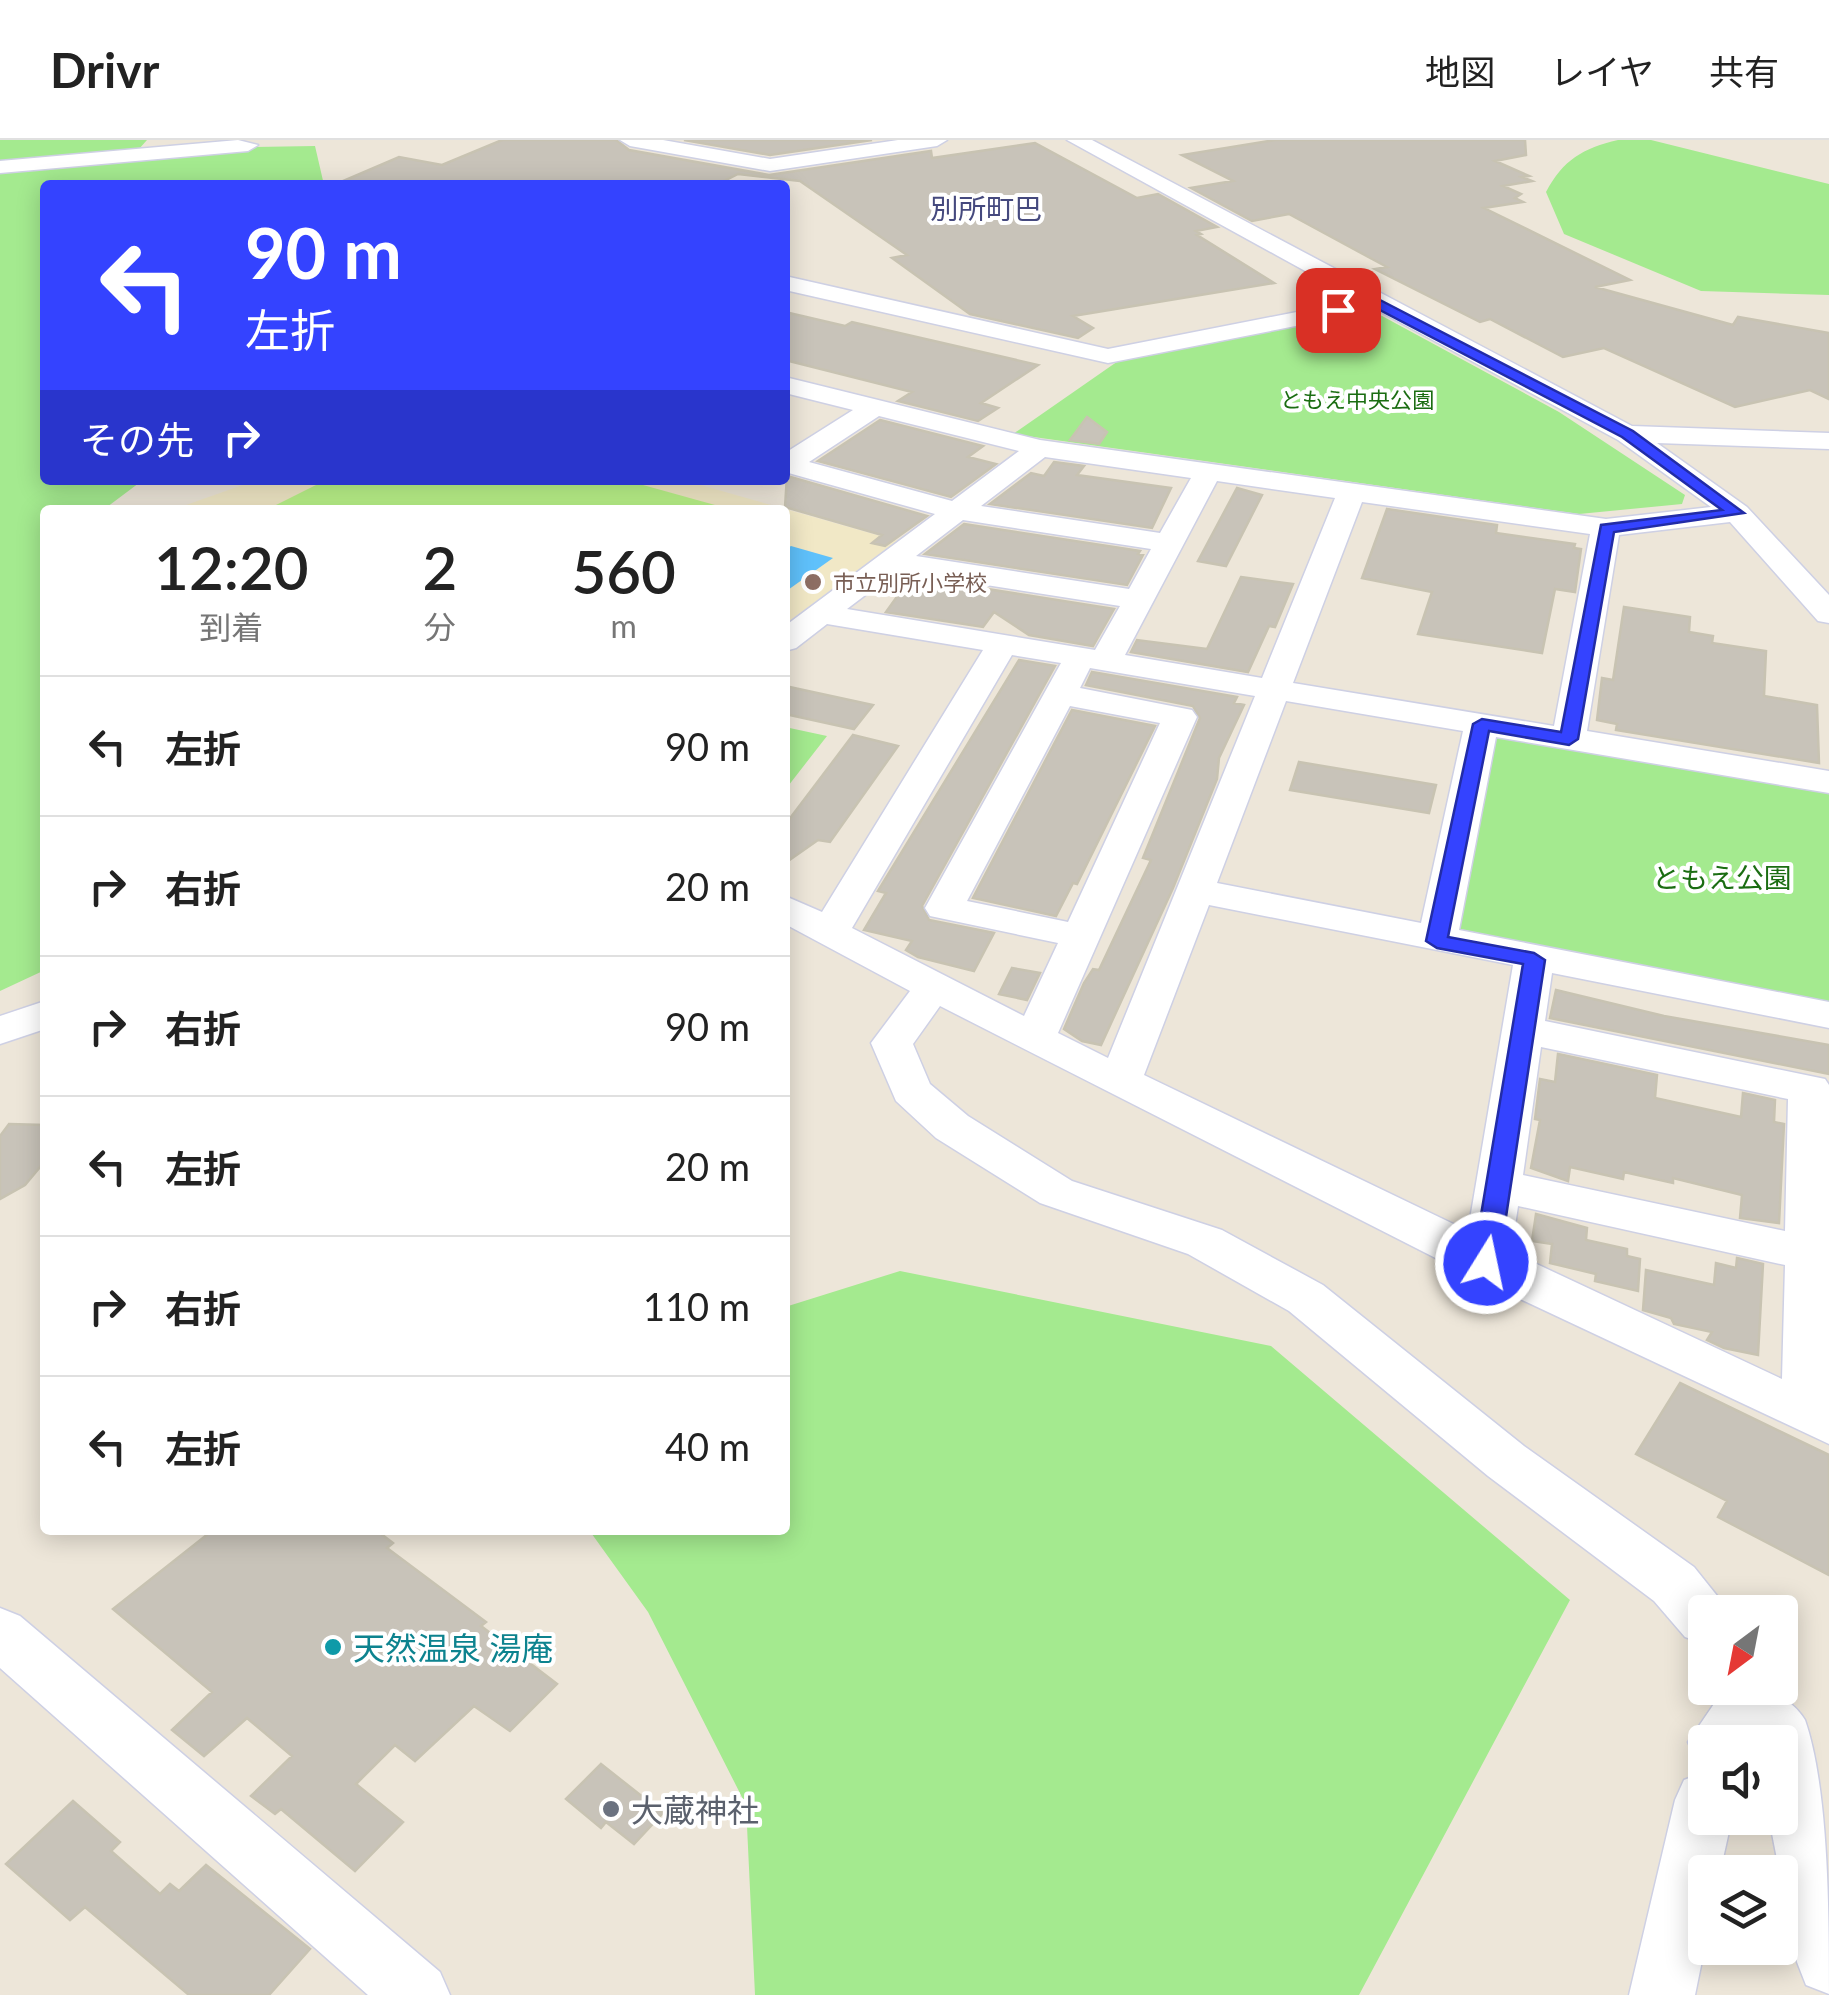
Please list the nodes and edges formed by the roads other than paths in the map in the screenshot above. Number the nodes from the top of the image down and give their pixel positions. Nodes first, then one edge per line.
1 (630, 140) edge
2 (937, 140) edge
3 (1076, 140) edge
4 (248, 145) dead end
5 (770, 165) junction
6 (0, 167) edge
7 (752, 180) edge
8 (790, 285) edge
9 (1376, 303) junction
10 (790, 386) edge
11 (875, 408) junction
12 (1628, 434) junction
13 (1829, 440) edge
14 (1040, 448) junction
15 (790, 462) edge
16 (790, 465) edge
17 (1207, 473) junction
18 (1351, 494) junction
19 (957, 511) junction
20 (1736, 513) junction
21 (1606, 528) junction
22 (1170, 543) junction
23 (892, 561) junction
24 (1139, 600) junction
25 (822, 614) junction
26 (1829, 614) edge
27 (790, 636) edge
28 (1002, 644) junction
29 (1092, 660) junction
30 (1276, 690) junction
31 (1060, 694) junction
32 (1482, 724) junction
33 (1569, 739) junction
34 (1829, 782) edge
35 (1198, 891) junction
36 (790, 911) edge
37 (830, 932) junction
38 (1080, 936) junction
39 (1437, 941) junction
40 (1534, 960) junction
41 (932, 989) junction
42 (1829, 1015) edge
43 (40, 1016) edge
44 (1526, 1030) junction
45 (0, 1031) edge
46 (1034, 1039) junction
47 (1120, 1081) junction
48 (1499, 1186) junction
49 (1809, 1253) junction
50 (1486, 1263) junction
51 (1818, 1418) edge
52 (1688, 1600) edge
53 (0, 1632) edge
54 (1737, 1711) edge
55 (1697, 1835) edge
56 (1829, 1962) edge
57 (416, 1995) edge
58 (1662, 1995) edge

1 - 5 street
2 - 5 street
3 - 9 street
4 - 6 street
5 - 7 street
8 - 9 street
9 - 12 street
10 - 11 street
11 - 14 street
11 - 15 street
12 - 13 street
12 - 20 street
14 - 17 street
14 - 19 street
16 - 19 street
17 - 18 street
17 - 22 street
18 - 21 street
18 - 30 street
19 - 22 street
19 - 23 street
20 - 21 street
20 - 26 street
21 - 33 street
22 - 24 street
23 - 24 street
23 - 25 street
24 - 29 street
25 - 27 street
25 - 28 street
28 - 29 street
28 - 37 street
29 - 30 street
29 - 31 street
30 - 32 street
30 - 35 street
31 - 38 street
31 - 38 street
32 - 33 street
32 - 39 street
33 - 34 street
35 - 39 street
35 - 47 street
36 - 37 street
37 - 41 street
38 - 46 street
39 - 40 street
40 - 42 street
40 - 44 street
41 - 46 street
41 - 52 street
43 - 45 street
44 - 48 street
44 - 49 street
46 - 47 street
47 - 50 street
48 - 49 street
48 - 50 street
49 - 51 street
50 - 51 street
53 - 57 street
54 - 56 street
55 - 58 street

